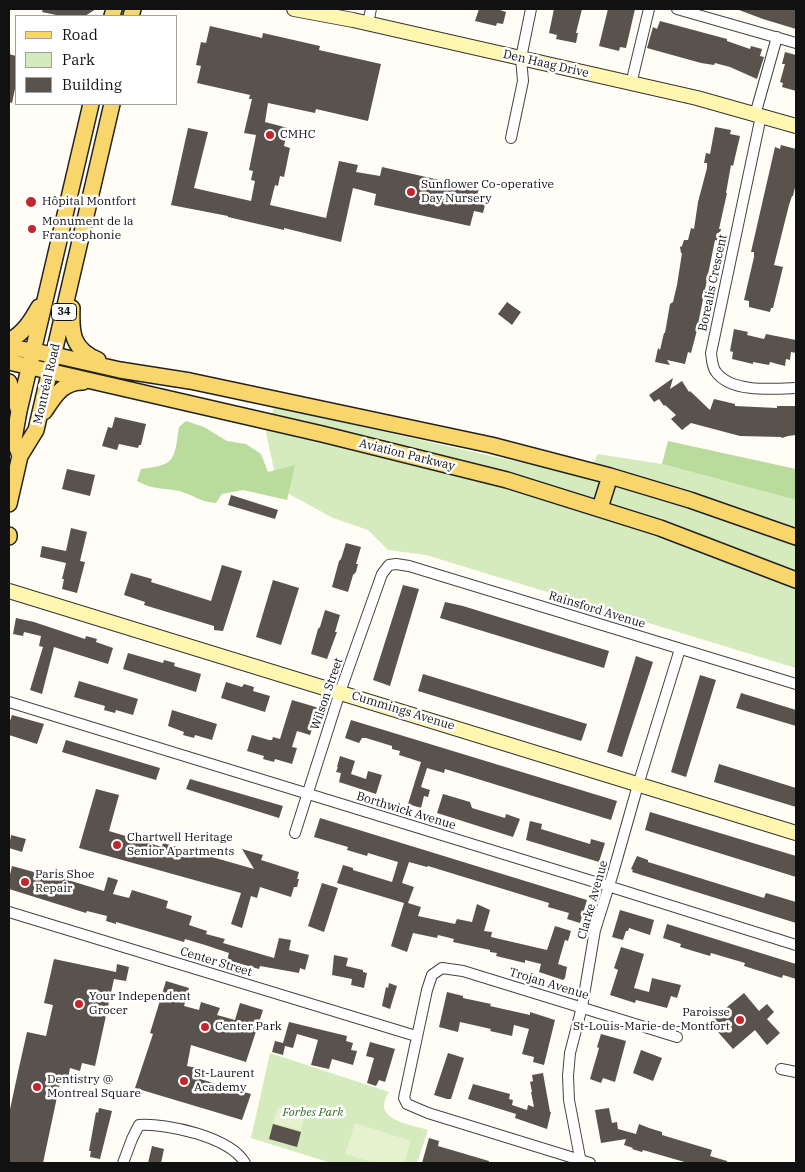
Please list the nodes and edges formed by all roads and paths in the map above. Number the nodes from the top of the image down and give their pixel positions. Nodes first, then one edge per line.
1 (294, 9) edge
2 (371, 9) edge
3 (531, 9) edge
4 (649, 9) edge
5 (677, 9) edge
6 (368, 23) junction
7 (777, 37) junction
8 (796, 43) edge
9 (521, 58) junction
10 (632, 84) junction
11 (91, 105) edge
12 (112, 105) edge
13 (758, 116) junction
14 (796, 126) edge
15 (511, 138) dead end
16 (74, 270) junction
17 (46, 295) junction
18 (9, 341) edge
19 (9, 347) edge
20 (34, 351) junction
21 (54, 355) junction
22 (9, 362) edge
23 (29, 366) junction
24 (120, 370) junction
25 (51, 371) junction
26 (9, 382) edge
27 (97, 383) junction
28 (796, 388) edge
29 (19, 411) junction
30 (39, 419) junction
31 (20, 456) junction
32 (610, 476) junction
33 (9, 504) edge
34 (600, 508) junction
35 (796, 538) edge
36 (389, 565) joint
37 (796, 580) edge
38 (9, 591) edge
39 (680, 649) junction
40 (796, 684) edge
41 (340, 692) junction
42 (9, 702) edge
43 (638, 785) junction
44 (307, 793) junction
45 (295, 833) dead end
46 (796, 833) edge
47 (608, 886) junction
48 (9, 912) edge
49 (796, 945) edge
50 (582, 1007) junction
51 (416, 1036) junction
52 (677, 1037) dead end
53 (782, 1069) dead end
54 (796, 1072) edge
55 (243, 1160) edge
56 (584, 1162) edge
57 (123, 1163) edge

1 - 6 street, Den Haag Drive
2 - 6 street
3 - 9 street
4 - 10 street
5 - 7 street
6 - 9 street, Den Haag Drive
7 - 8 street
7 - 13 street, Borealis Crescent
9 - 10 street, Den Haag Drive
9 - 15 street
10 - 13 street, Den Haag Drive
11 - 17 main road, Montréal Road / 34
12 - 16 main road, Montréal Road / 34
13 - 14 street, Den Haag Drive
13 - 28 street, Borealis Crescent
16 - 21 main road, Montréal Road / 34
16 - 24 main road
17 - 18 main road
17 - 20 main road, Montréal Road / 34
19 - 20 main road
20 - 21 main road
20 - 23 main road, Montréal Road / 34
21 - 24 main road
21 - 25 main road, Montréal Road / 34
22 - 23 main road, Aviation Parkway
23 - 25 main road, Aviation Parkway
23 - 29 main road, Montréal Road / 34
24 - 32 main road
25 - 27 main road, Aviation Parkway
25 - 30 main road, Montréal Road / 34
26 - 29 main road
27 - 30 main road
27 - 34 main road, Aviation Parkway
29 - 31 main road, Montréal Road / 34
30 - 31 main road, Montréal Road / 34
31 - 33 main road, Montréal Road / 34
32 - 34 main road
32 - 35 main road
34 - 37 main road, Aviation Parkway
36 - 39 street, Rainsford Avenue
36 - 41 street, Wilson Street
38 - 41 street, Cummings Avenue
39 - 40 street, Rainsford Avenue
39 - 43 street, Clarke Avenue
41 - 43 street, Cummings Avenue
41 - 44 street, Wilson Street
42 - 44 street, Borthwick Avenue
43 - 46 street, Cummings Avenue
43 - 47 street, Clarke Avenue
44 - 45 street, Wilson Street
44 - 47 street, Borthwick Avenue
47 - 49 street, Borthwick Avenue
47 - 50 street, Clarke Avenue
48 - 51 street, Center Street
50 - 51 street, Trojan Avenue
50 - 52 street, Trojan Avenue
50 - 56 street, Clarke Avenue
51 - 56 street
53 - 54 street
55 - 57 street

